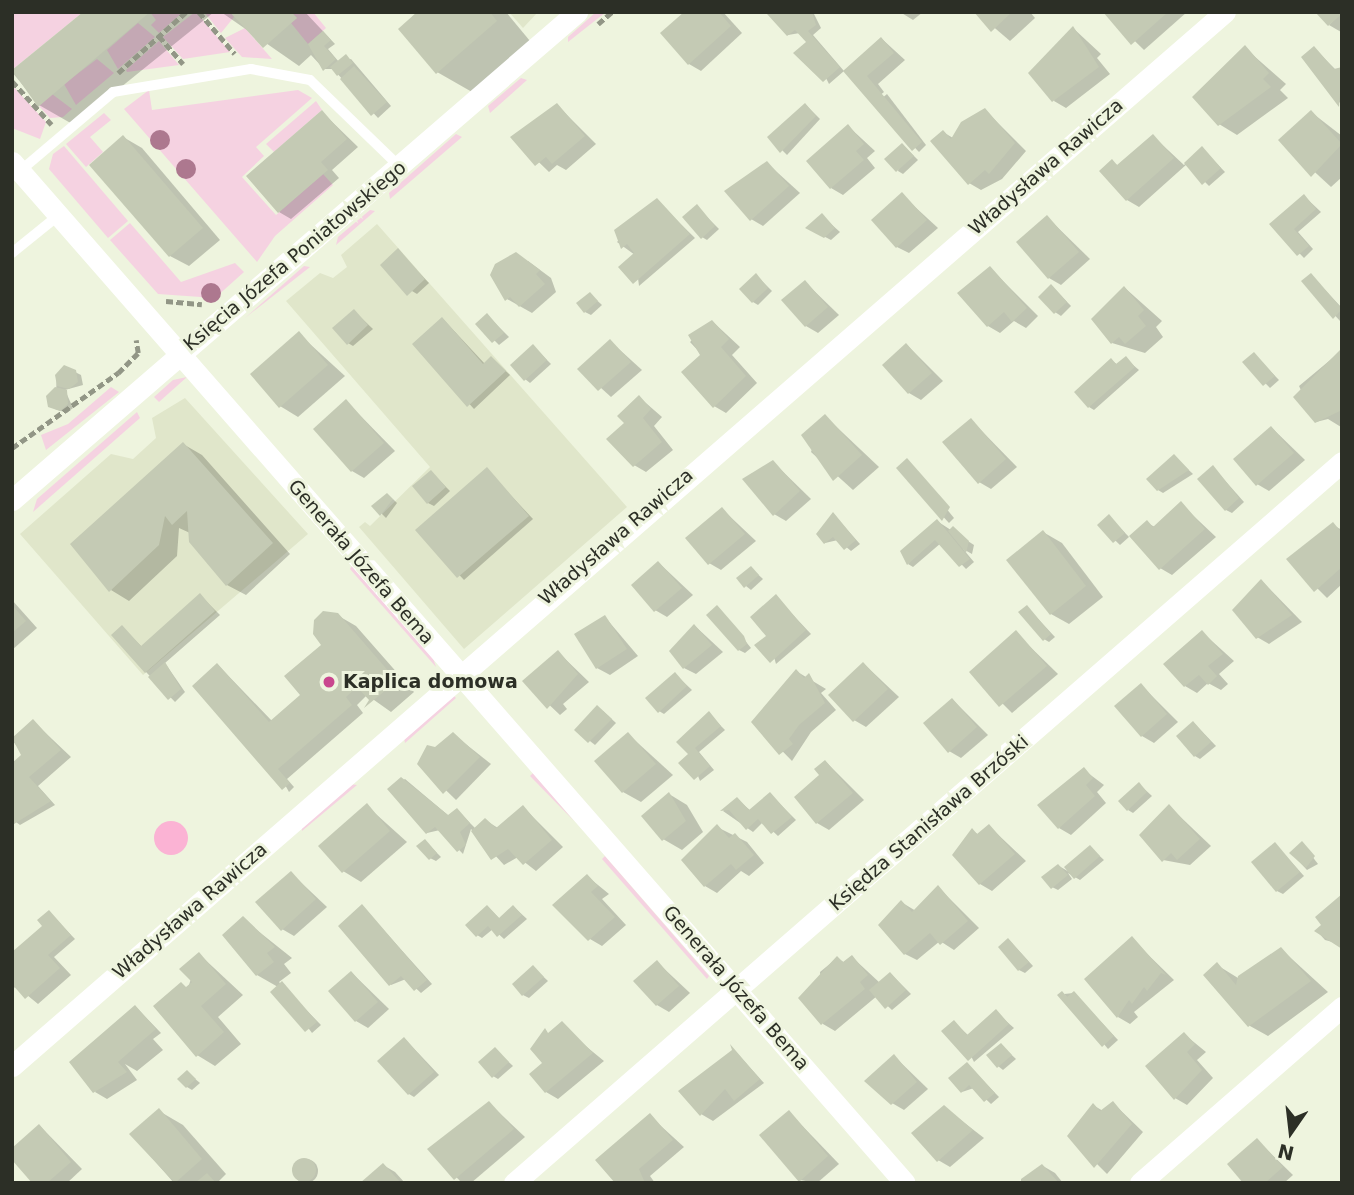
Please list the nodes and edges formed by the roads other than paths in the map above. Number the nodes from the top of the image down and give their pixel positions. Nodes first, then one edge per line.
1 (577, 12) edge
2 (1225, 12) edge
3 (16, 166) edge
4 (400, 167) junction
5 (58, 215) junction
6 (12, 253) edge
7 (179, 354) junction
8 (1342, 462) edge
9 (12, 500) edge
10 (459, 673) junction
11 (739, 989) junction
12 (1342, 1007) edge
13 (12, 1066) edge
14 (514, 1183) edge
15 (905, 1183) edge
16 (1140, 1183) edge

1 - 4 street, Księcia Józefa Poniatowskiego
2 - 10 street, Władysława Rawicza
3 - 4 lane
3 - 5 street, Generała Józefa Bema
4 - 7 street, Księcia Józefa Poniatowskiego
5 - 6 lane
5 - 7 street, Generała Józefa Bema
7 - 9 street, Księcia Józefa Poniatowskiego
7 - 10 street, Generała Józefa Bema
8 - 11 street, Księdza Stanisława Brzóski
10 - 11 street, Generała Józefa Bema
10 - 13 street, Władysława Rawicza
11 - 14 street, Księdza Stanisława Brzóski
11 - 15 street, Generała Józefa Bema
12 - 16 street

